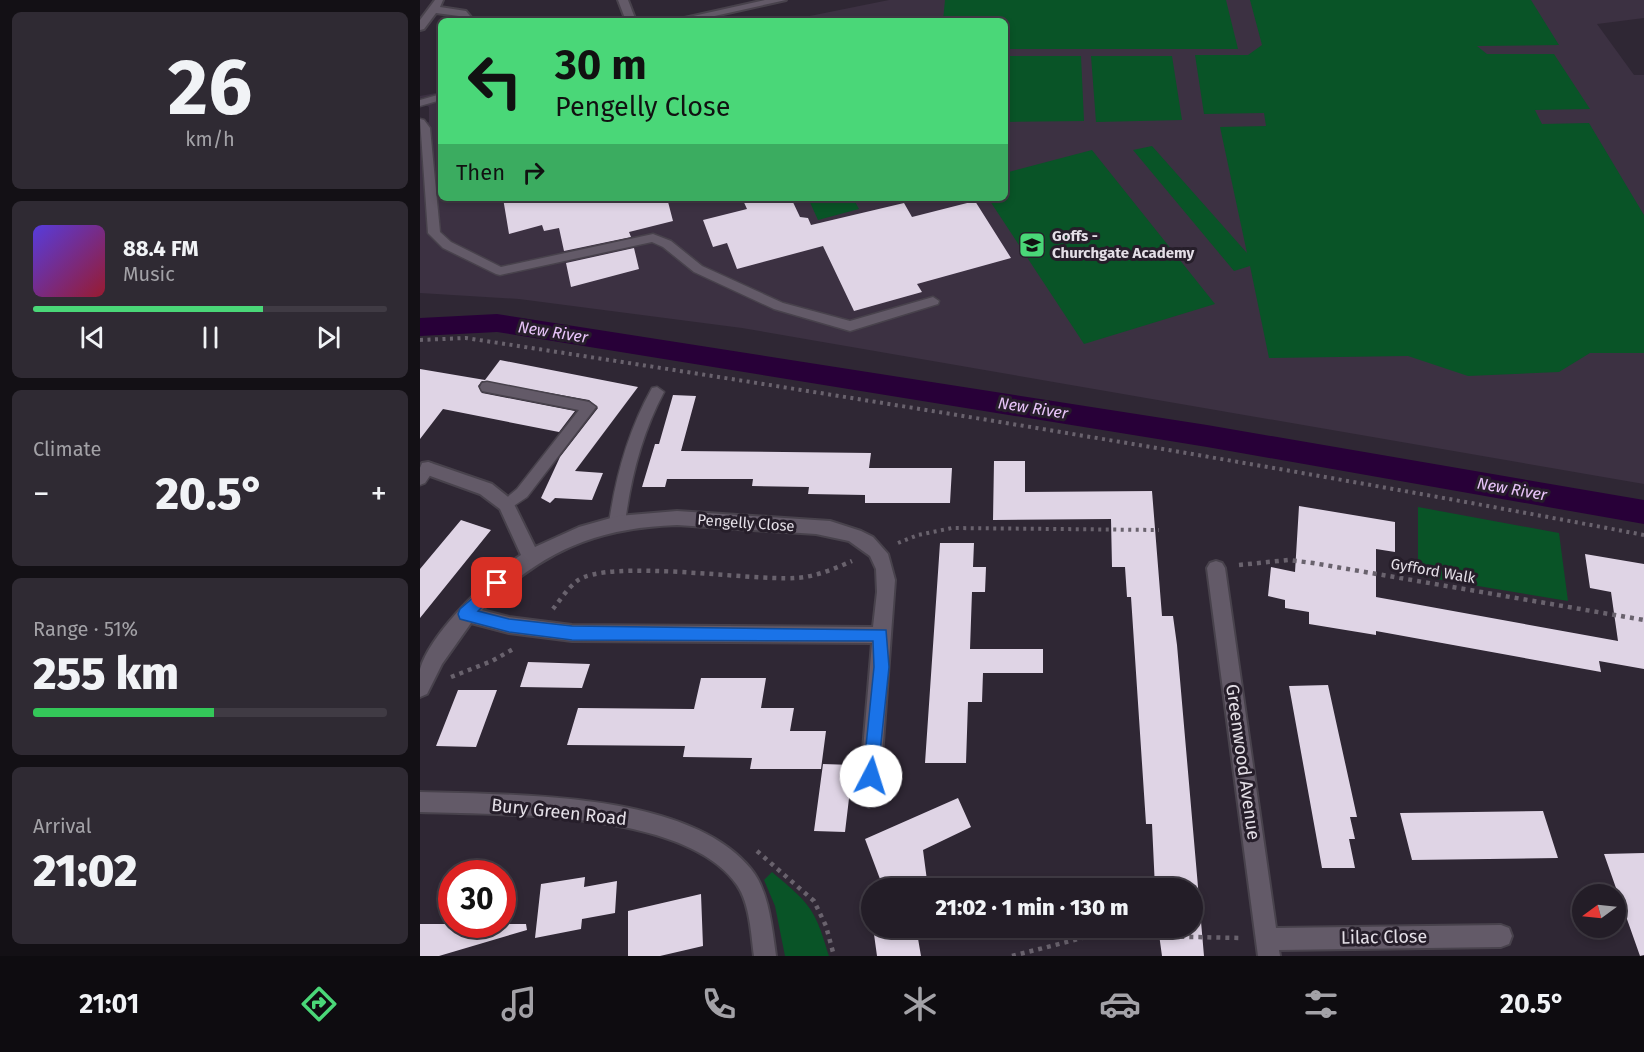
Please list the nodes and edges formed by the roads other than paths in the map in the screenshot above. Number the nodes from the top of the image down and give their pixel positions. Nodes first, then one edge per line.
1 (623, 0) edge
2 (781, 0) edge
3 (437, 5) edge
4 (466, 18) edge
5 (630, 18) edge
6 (691, 18) edge
7 (420, 27) edge
8 (438, 98) edge
9 (420, 103) edge
10 (420, 122) edge
11 (933, 302) dead end
12 (487, 387) dead end
13 (657, 392) dead end
14 (424, 473) edge
15 (506, 505) junction
16 (617, 523) junction
17 (530, 556) junction
18 (1216, 568) road end
19 (465, 614) junction
20 (880, 634) junction
21 (423, 683) edge
22 (869, 797) dead end
23 (420, 802) edge
24 (1501, 936) dead end
25 (1268, 947) edge
26 (765, 956) edge

1 - 5 street
2 - 6 street
3 - 4 street
3 - 7 street
8 - 9 lane
10 - 11 lane
12 - 15 lane
13 - 16 lane
14 - 15 street
15 - 17 street
16 - 17 street, Pengelly Close
16 - 20 street, Pengelly Close
17 - 19 street, Pengelly Close
18 - 25 street, Greenwood Avenue
19 - 20 street
19 - 21 street, Pengelly Close
20 - 22 street
23 - 26 street, Bury Green Road
24 - 25 street, Lilac Close

